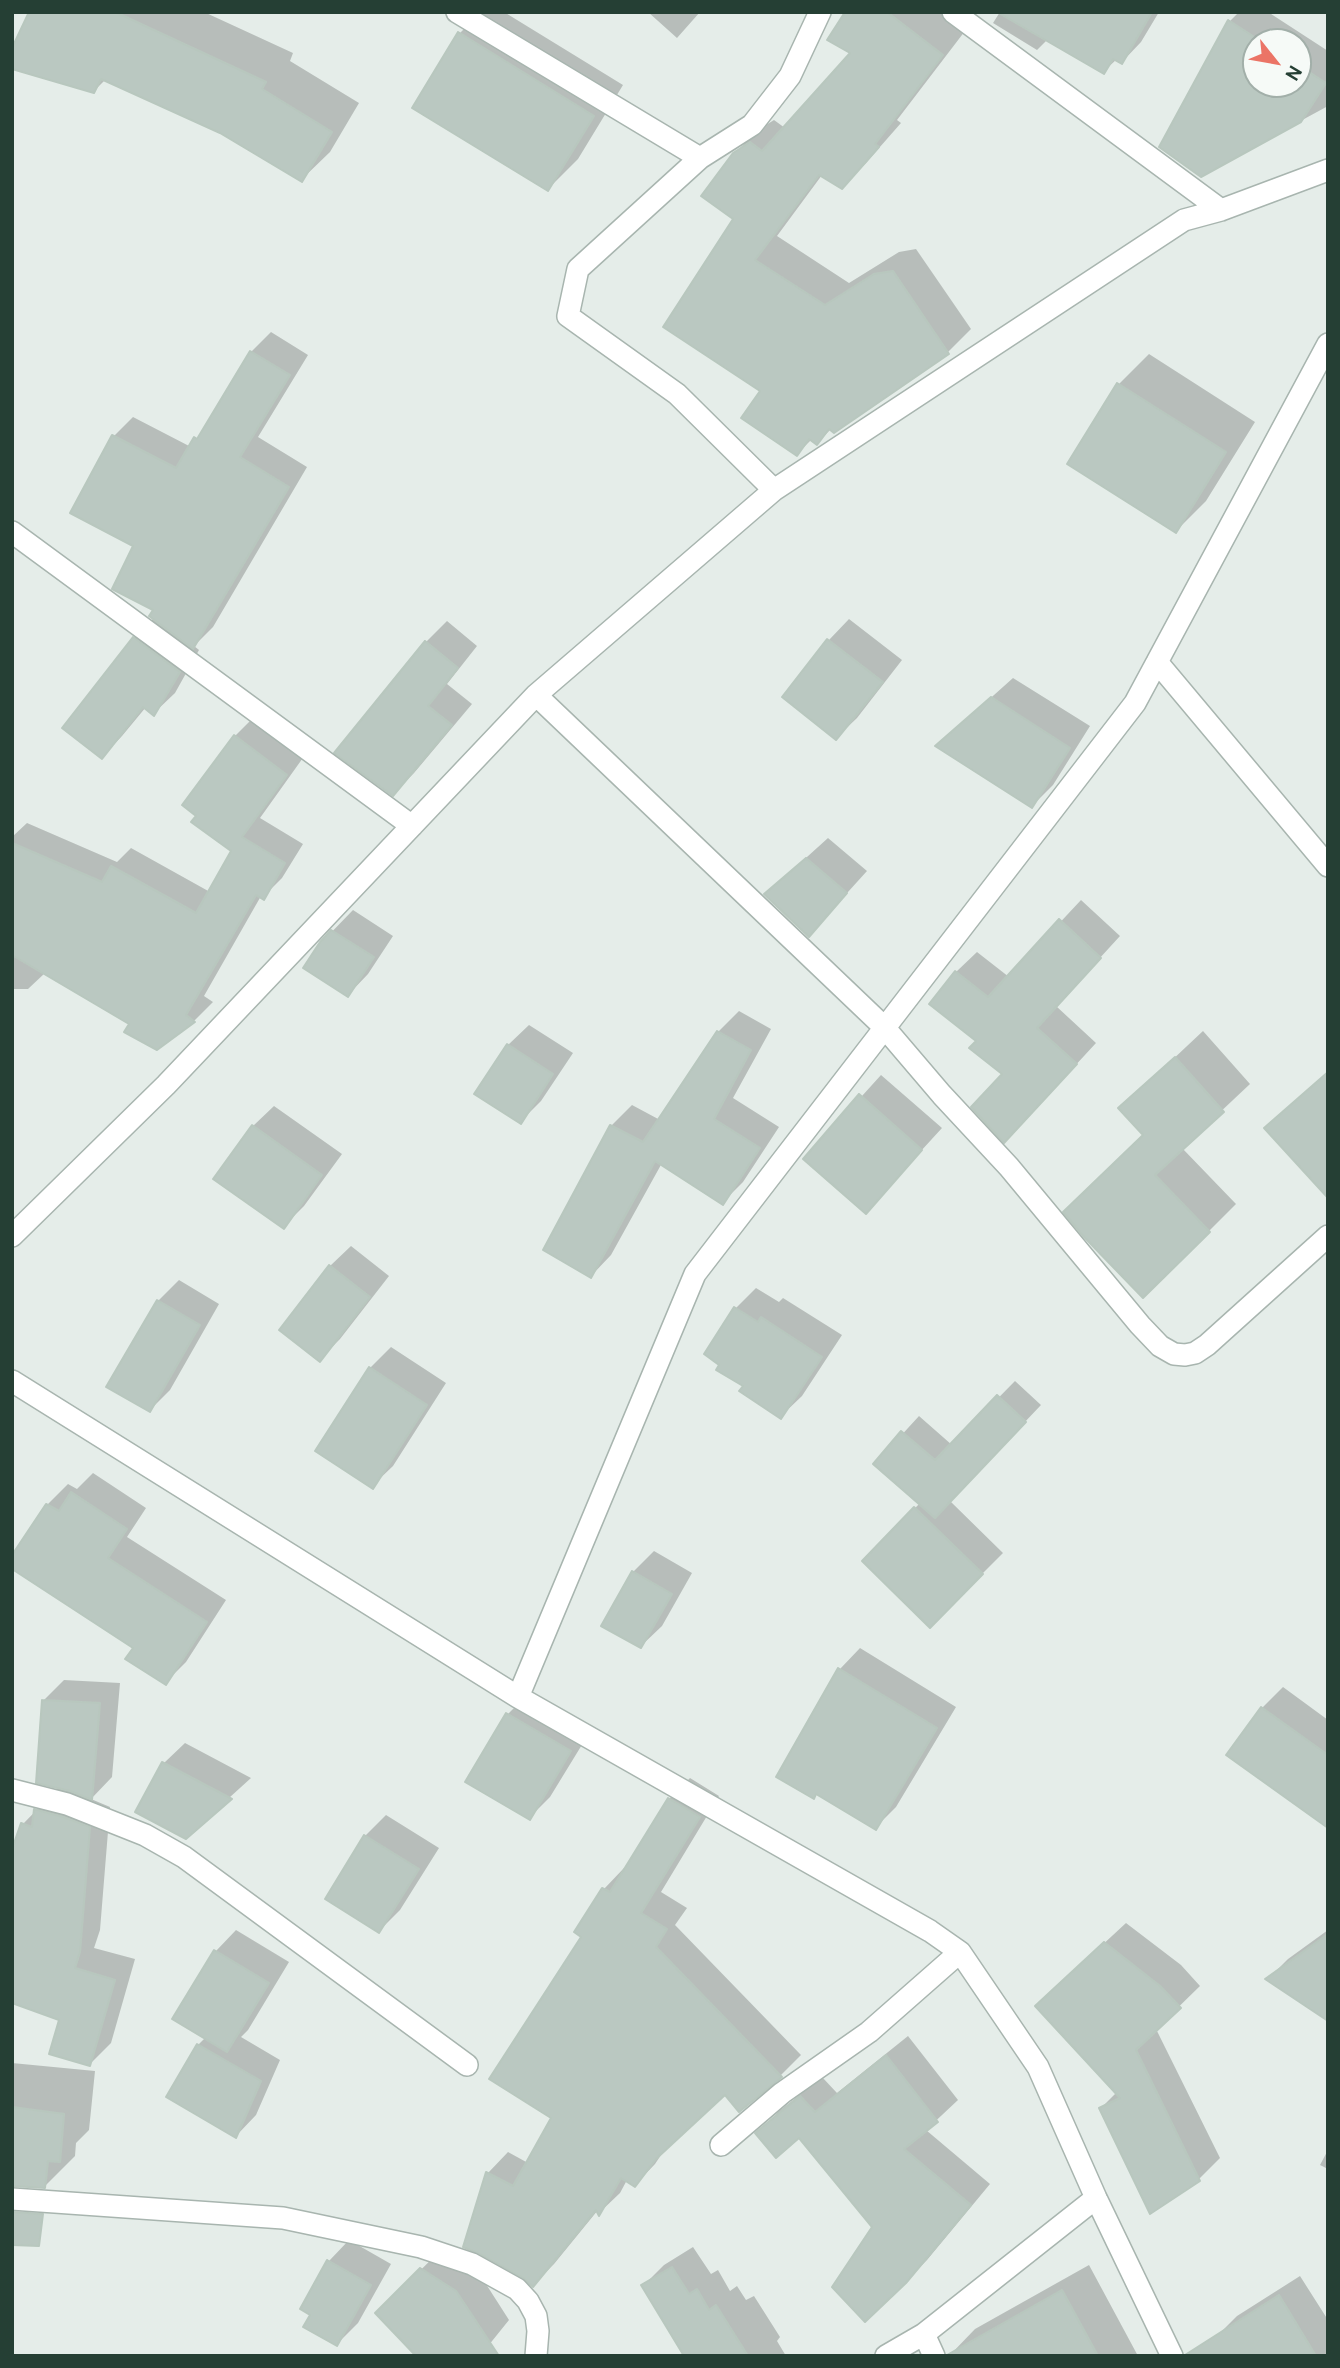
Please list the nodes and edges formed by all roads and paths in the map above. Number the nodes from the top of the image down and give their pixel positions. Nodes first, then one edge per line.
1 (457, 12) edge
2 (820, 12) edge
3 (953, 12) edge
4 (700, 158) junction
5 (1328, 170) edge
6 (1220, 210) junction
7 (1328, 344) edge
8 (774, 490) junction
9 (12, 532) edge
10 (1157, 662) junction
11 (536, 695) junction
12 (412, 826) junction
13 (1328, 866) edge
14 (884, 1027) junction
15 (12, 1236) edge
16 (1328, 1236) edge
17 (12, 1381) edge
18 (518, 1698) junction
19 (12, 1790) edge
20 (960, 1952) junction
21 (467, 2065) dead end
22 (721, 2145) dead end
23 (1096, 2198) junction
24 (12, 2199) edge
25 (924, 2334) junction
26 (536, 2356) edge
27 (886, 2356) edge
28 (934, 2356) edge
29 (1172, 2356) edge

1 - 4 street
2 - 4 street
3 - 6 street
4 - 8 street
5 - 6 street
6 - 8 street
7 - 10 street
8 - 11 street
9 - 12 street
10 - 13 street
10 - 14 street
11 - 12 street
11 - 14 street
12 - 15 street
14 - 16 street
14 - 18 street
17 - 18 street
18 - 20 street
19 - 21 street
20 - 22 street
20 - 23 street
23 - 25 street
23 - 29 street
24 - 26 street
25 - 27 street
25 - 28 street

